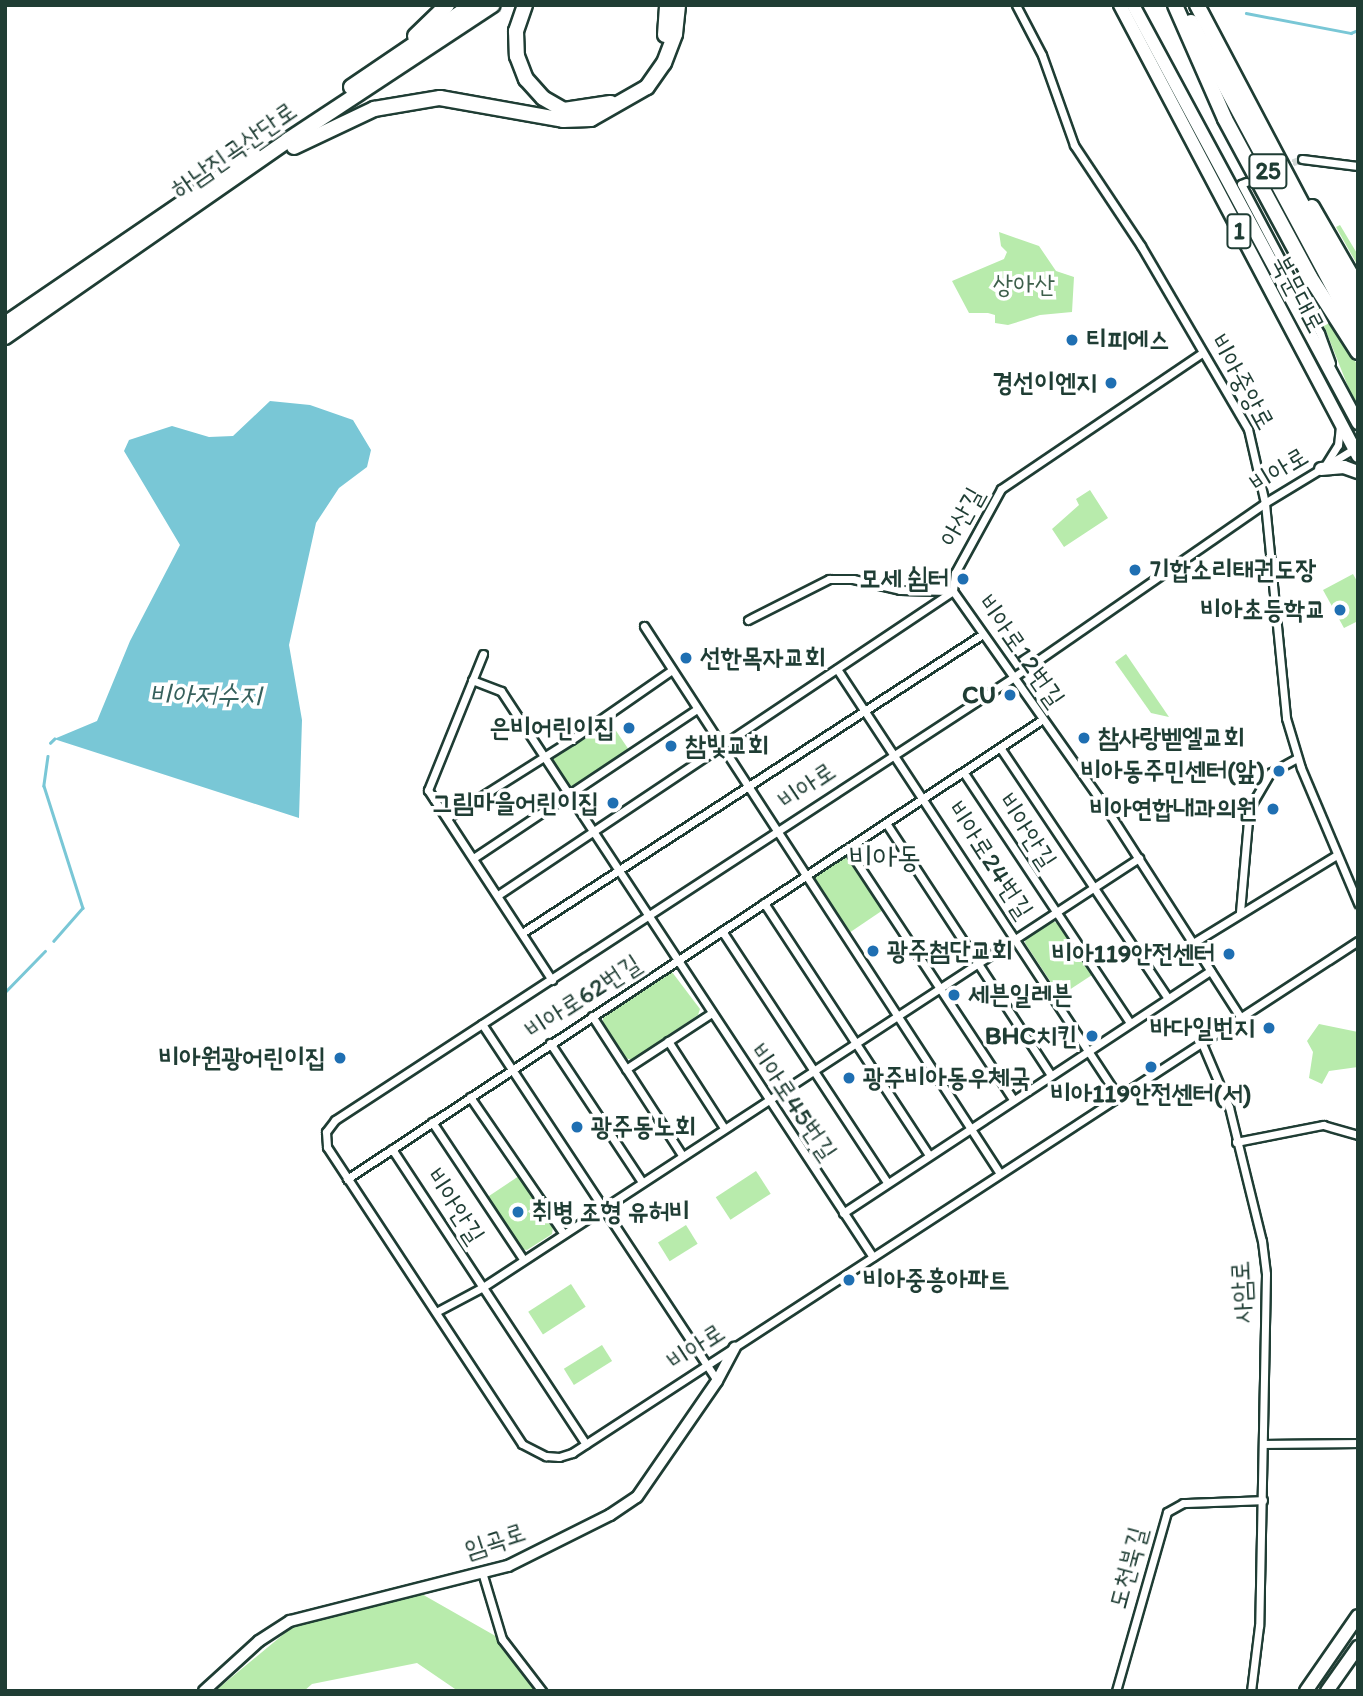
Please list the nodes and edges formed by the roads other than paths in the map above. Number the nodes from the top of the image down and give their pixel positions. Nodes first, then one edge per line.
1 (447, 5) edge
2 (472, 5) edge
3 (493, 5) edge
4 (525, 5) edge
5 (667, 5) edge
6 (678, 5) edge
7 (1016, 5) edge
8 (1120, 5) edge
9 (1133, 5) edge
10 (1175, 5) edge
11 (1183, 5) edge
12 (1197, 5) edge
13 (385, 64) junction
14 (1302, 159) tunnel mouth
15 (1358, 166) edge
16 (1283, 171) junction
17 (1246, 182) dead end
18 (217, 191) junction
19 (1358, 288) edge
20 (1358, 310) edge
21 (5, 324) edge
22 (1358, 334) edge
23 (5, 337) edge
24 (1358, 352) edge
25 (1202, 353) junction
26 (1337, 379) junction
27 (1339, 422) junction
28 (1358, 423) edge
29 (1357, 451) edge
30 (1321, 469) junction
31 (1358, 472) edge
32 (1265, 503) junction
33 (953, 591) junction
34 (748, 620) dead end
35 (645, 626) dead end
36 (982, 634) junction
37 (483, 654) dead end
38 (837, 669) junction
39 (672, 670) junction
40 (1014, 677) junction
41 (472, 680) junction
42 (697, 709) junction
43 (866, 709) junction
44 (1043, 719) junction
45 (723, 746) junction
46 (1001, 749) junction
47 (894, 752) junction
48 (543, 758) junction
49 (1297, 758) junction
50 (964, 773) junction
51 (749, 785) junction
52 (568, 795) junction
53 (926, 799) junction
54 (447, 818) junction
55 (886, 822) junction
56 (778, 830) junction
57 (593, 832) junction
58 (848, 849) junction
59 (1335, 856) junction
60 (475, 858) junction
61 (1139, 858) junction
62 (617, 870) junction
63 (806, 875) junction
64 (1092, 886) junction
65 (498, 895) junction
66 (764, 903) junction
67 (1358, 903) edge
68 (1054, 912) junction
69 (1240, 912) junction
70 (647, 916) junction
71 (722, 931) junction
72 (523, 933) junction
73 (1014, 937) junction
74 (1358, 941) edge
75 (1192, 943) junction
76 (677, 961) junction
77 (976, 962) junction
78 (1210, 971) junction
79 (552, 980) junction
80 (938, 986) junction
81 (1168, 998) junction
82 (897, 1013) junction
83 (710, 1014) junction
84 (592, 1016) junction
85 (1240, 1017) junction
86 (1130, 1023) junction
87 (482, 1024) junction
88 (668, 1041) junction
89 (854, 1041) junction
90 (1200, 1041) junction
91 (550, 1043) junction
92 (1089, 1048) junction
93 (813, 1068) junction
94 (512, 1069) junction
95 (626, 1069) junction
96 (1051, 1074) junction
97 (1117, 1095) junction
98 (471, 1097) junction
99 (1013, 1099) junction
100 (766, 1100) junction
101 (432, 1122) junction
102 (970, 1126) junction
103 (724, 1128) junction
104 (1358, 1135) edge
105 (1236, 1142) junction
106 (392, 1149) junction
107 (682, 1155) junction
108 (929, 1155) junction
109 (999, 1172) junction
110 (347, 1179) junction
111 (642, 1182) junction
112 (887, 1182) junction
113 (604, 1207) junction
114 (843, 1213) junction
115 (563, 1233) junction
116 (873, 1258) junction
117 (523, 1259) junction
118 (483, 1287) junction
119 (436, 1312) junction
120 (735, 1347) junction
121 (707, 1366) junction
122 (717, 1381) junction
123 (1358, 1443) edge
124 (586, 1444) junction
125 (1264, 1444) junction
126 (1263, 1500) junction
127 (482, 1572) junction
128 (1358, 1616) edge
129 (1358, 1647) edge
130 (204, 1691) edge
131 (542, 1691) edge
132 (1116, 1691) edge
133 (1251, 1691) edge
134 (1306, 1691) edge
135 (1327, 1691) edge

1 - 13 highway
2 - 13 highway, 하남진곡산단로
3 - 18 highway, 하남진곡산단로
4 - 5 highway
6 - 18 highway
7 - 25 street, 비아중앙로
8 - 27 main road, 북문대로 / 1
9 - 26 main road, 북문대로 / 1
10 - 24 highway
11 - 22 highway, 25
12 - 16 highway, 25
13 - 21 highway, 하남진곡산단로
14 - 15 street
16 - 19 highway
16 - 20 highway, 25
17 - 26 street
18 - 23 highway, 하남진곡산단로
25 - 32 street, 비아중앙로
25 - 33 street, 아산길
26 - 28 main road, 북문대로 / 1
27 - 29 main road, 북문대로 / 1
27 - 30 street
29 - 30 street, 비아로
30 - 31 main road
30 - 32 street, 비아로
32 - 40 street, 비아로
32 - 49 street, 비아중앙로
33 - 34 street
33 - 36 street, 비아로12번길
33 - 38 street
35 - 39 street
36 - 40 street, 비아로12번길
36 - 43 street
37 - 41 street
38 - 43 street, 비아로24번길
38 - 45 street
39 - 42 street
39 - 48 street
40 - 44 street, 비아로12번길
40 - 47 street, 비아로
41 - 48 street, 비아로45번길
41 - 54 street
42 - 45 street
42 - 52 street
43 - 47 street, 비아로24번길
43 - 51 street
44 - 46 street, 비아로24번길
44 - 61 street, 비아로12번길
45 - 51 street
45 - 57 street
46 - 50 street, 비아로24번길
46 - 64 street, 비아안길
47 - 53 street, 비아로24번길
47 - 56 street, 비아로
48 - 52 street, 비아로45번길
48 - 54 street
49 - 59 street, 비아중앙로
49 - 69 street
50 - 53 street, 비아로24번길
50 - 68 street, 비아안길
51 - 56 street
51 - 62 street
52 - 57 street, 비아로45번길
52 - 60 street
53 - 55 street
53 - 73 street, 비아로24번길
54 - 60 street
55 - 58 street
55 - 77 street
56 - 63 street
56 - 70 street, 비아로
57 - 62 street, 비아로45번길
57 - 65 street
58 - 63 street
58 - 80 street
59 - 67 street, 비아중앙로
59 - 69 street
60 - 65 street
61 - 64 street
61 - 75 street, 비아로12번길
62 - 70 street, 비아로45번길
62 - 72 street
63 - 66 street
63 - 82 street
64 - 68 street
64 - 81 street, 비아안길
65 - 72 street
66 - 71 street
66 - 89 street
68 - 73 street
68 - 86 street, 비아안길
69 - 75 street
70 - 76 street, 비아로45번길
70 - 79 street, 비아로
71 - 76 street
71 - 93 street
72 - 79 street
73 - 77 street
73 - 92 street, 비아로24번길
74 - 85 street, 비아로
75 - 78 street, 비아로12번길
76 - 83 street, 비아로45번길
76 - 84 street, 비아로62번길
77 - 80 street
77 - 96 street
78 - 81 street
78 - 85 street, 비아로12번길
79 - 87 street, 비아로
80 - 82 street
80 - 99 street
81 - 86 street
82 - 89 street
82 - 102 street
83 - 88 street
83 - 100 street, 비아로45번길
84 - 91 street, 비아로62번길
84 - 95 street
85 - 90 street, 비아로
86 - 92 street
87 - 94 street, 비아로62번길
87 - 110 street, 비아로
88 - 95 street
88 - 103 street
89 - 93 street
89 - 108 street
90 - 97 street, 비아로
90 - 105 street, 사암로
91 - 94 street, 비아로62번길
91 - 111 street
92 - 96 street
92 - 97 street, 비아로24번길
93 - 100 street
93 - 112 street
94 - 98 street
94 - 113 street, 비아로62번길
95 - 107 street
96 - 99 street
97 - 109 street, 비아로
98 - 101 street
98 - 115 street
99 - 102 street
100 - 103 street
100 - 114 street, 비아로45번길
101 - 106 street
101 - 117 street, 비아안길
102 - 108 street
102 - 109 street
103 - 107 street
104 - 105 street
105 - 125 street, 사암로
106 - 110 street
106 - 118 street, 비아안길
107 - 111 street
108 - 112 street
109 - 116 street, 비아로
110 - 119 street, 비아로
111 - 113 street
112 - 114 street
113 - 115 street
113 - 121 street, 비아로62번길
114 - 116 street, 비아로45번길
115 - 117 street
116 - 120 street, 비아로
117 - 118 street
118 - 119 street
118 - 124 street
119 - 124 street, 비아로
120 - 121 street, 비아로
120 - 122 main road, 임곡로
121 - 122 street, 비아로62번길
121 - 124 street, 비아로
122 - 127 main road, 임곡로
123 - 125 street
125 - 126 street, 사암로
126 - 132 street, 도천북길
126 - 133 street, 사암로
127 - 130 main road, 임곡로
127 - 131 street
128 - 134 main road
129 - 135 main road

